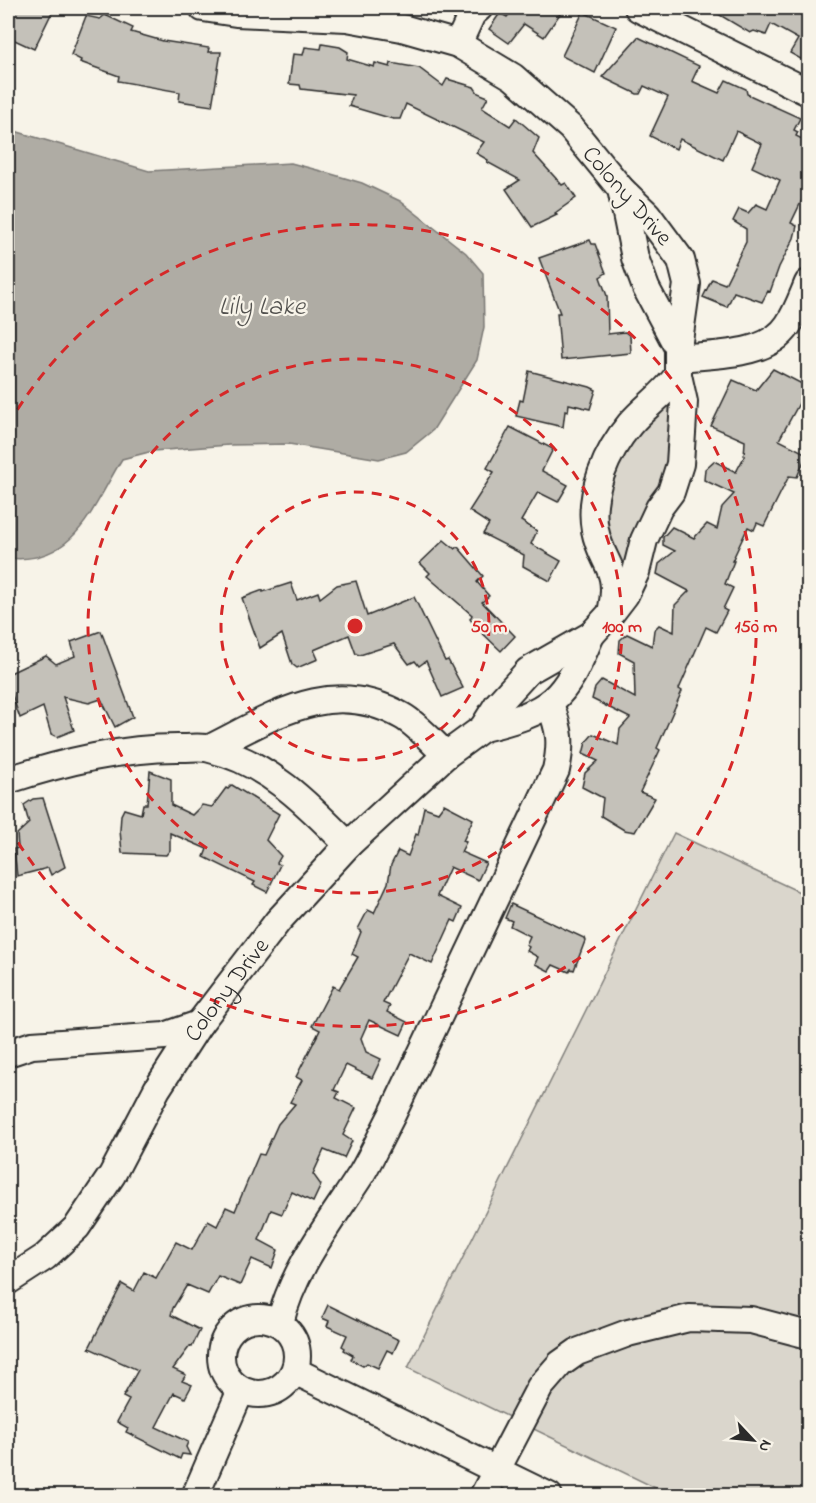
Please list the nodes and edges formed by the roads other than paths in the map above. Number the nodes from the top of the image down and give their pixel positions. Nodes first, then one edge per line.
1 (203, 8) edge
2 (478, 8) edge
3 (638, 8) edge
4 (458, 44) junction
5 (808, 92) edge
6 (621, 189) junction
7 (808, 283) edge
8 (678, 360) junction
9 (612, 612) junction
10 (591, 635) junction
11 (550, 704) junction
12 (483, 728) junction
13 (210, 748) junction
14 (446, 755) junction
15 (8, 780) edge
16 (348, 845) junction
17 (199, 1024) junction
18 (8, 1053) edge
19 (10, 1272) edge
20 (280, 1323) junction
21 (808, 1335) edge
22 (295, 1371) junction
23 (242, 1390) junction
24 (496, 1470) junction
25 (195, 1496) edge
26 (483, 1496) edge
27 (549, 1496) edge

1 - 4 street, Colony Drive
2 - 4 street
3 - 5 street
4 - 6 street, Colony Drive
6 - 8 street
6 - 8 street, Colony Drive
7 - 8 street
8 - 9 street, Colony Drive
8 - 9 street
9 - 10 street, Colony Drive
10 - 11 street, Colony Drive
10 - 12 street, Colony Drive
11 - 12 street, Colony Drive
11 - 20 street
12 - 14 street, Colony Drive
13 - 14 street
13 - 15 street
13 - 16 street
14 - 16 street, Colony Drive
16 - 17 street, Colony Drive
17 - 18 street
17 - 19 street, Colony Drive
20 - 22 street
20 - 23 street
21 - 24 street
22 - 23 street
22 - 24 street
23 - 25 street
24 - 26 street
24 - 27 street

